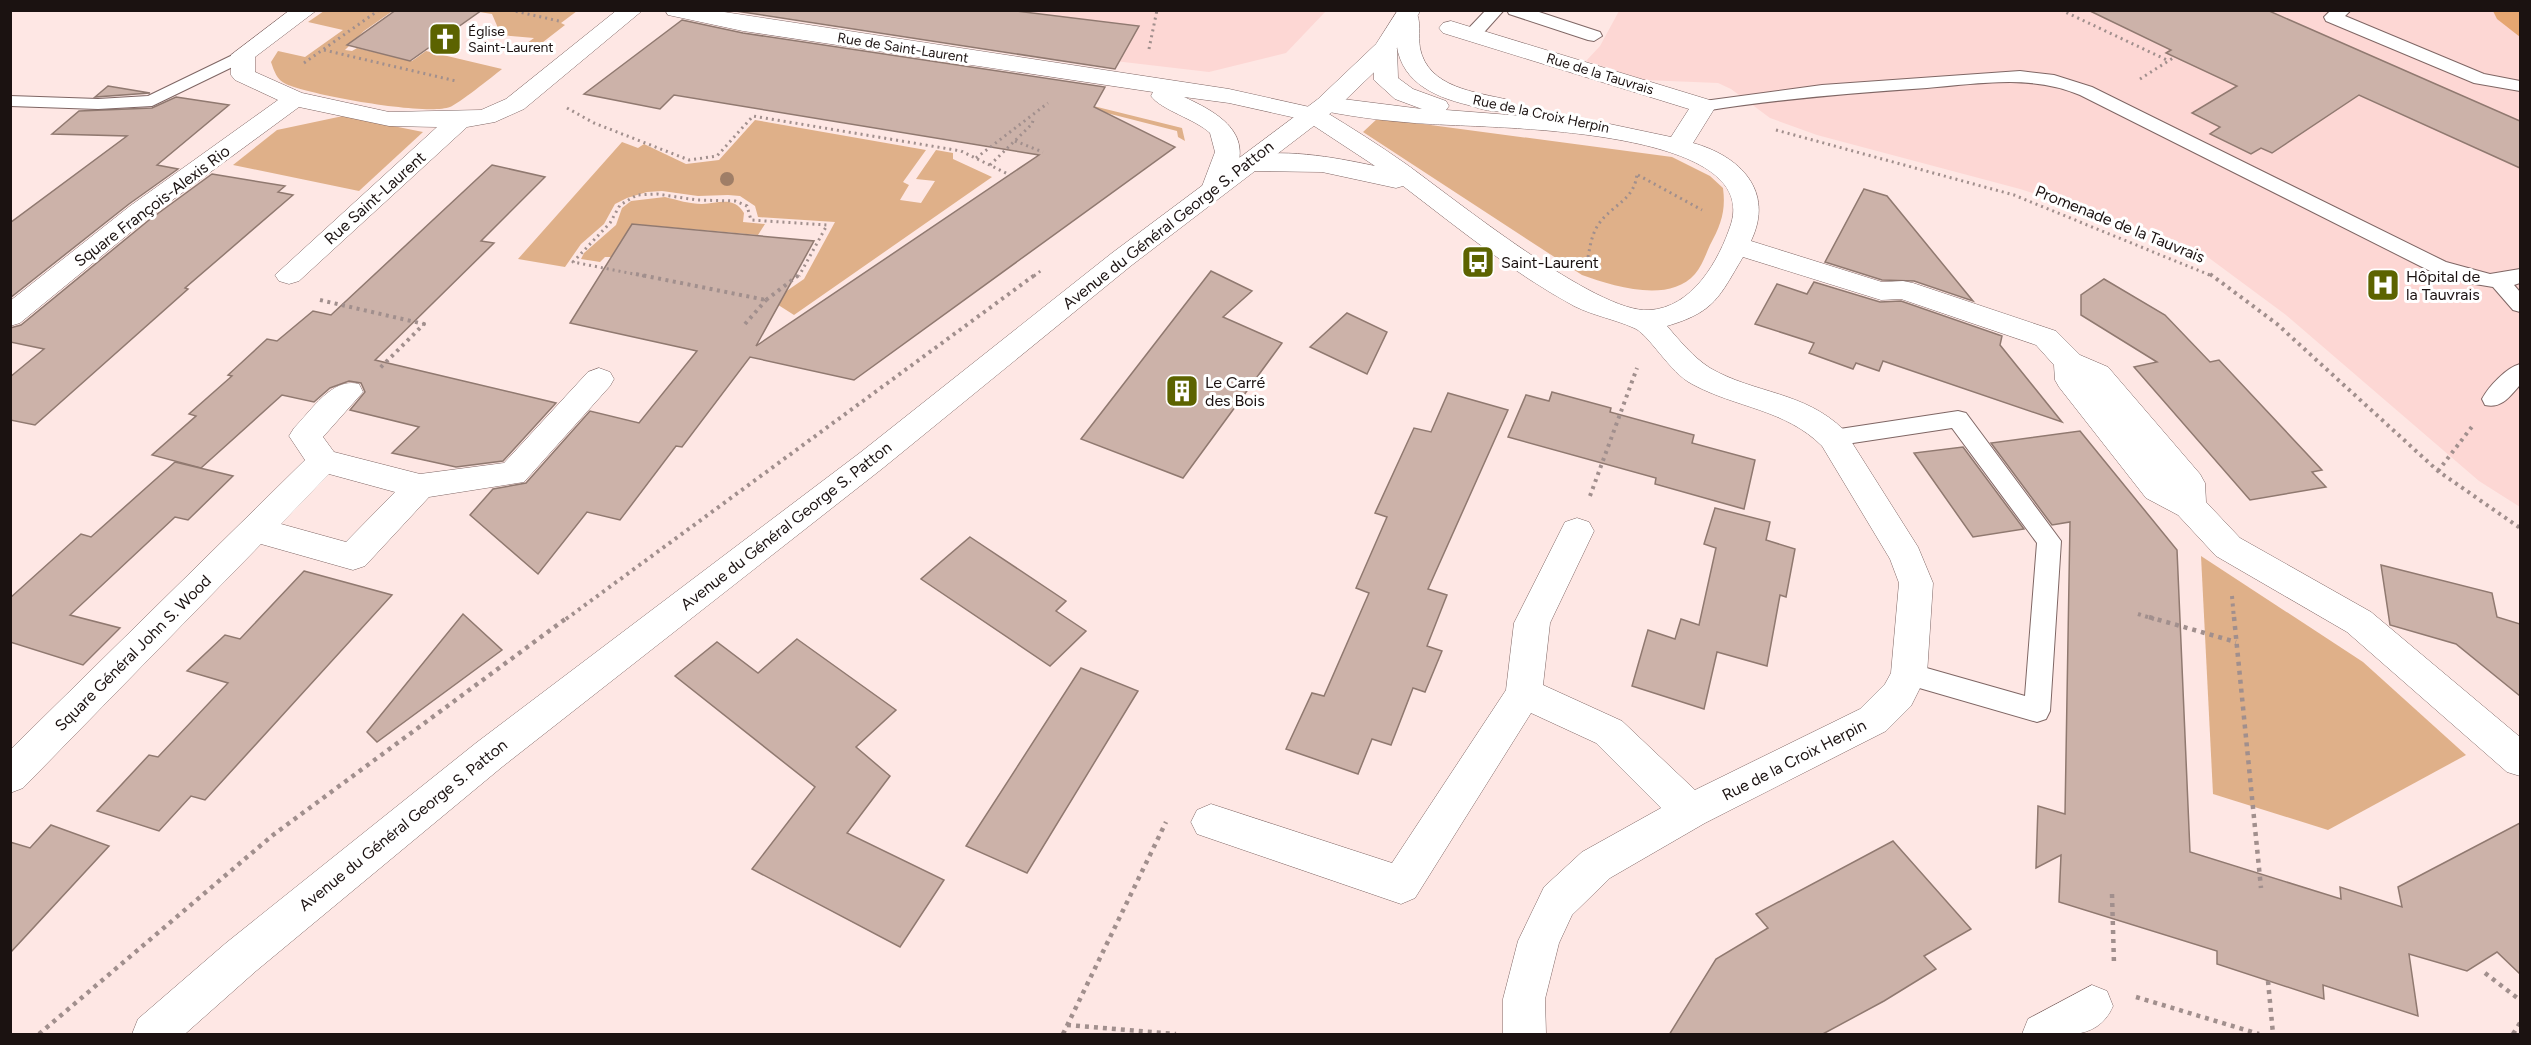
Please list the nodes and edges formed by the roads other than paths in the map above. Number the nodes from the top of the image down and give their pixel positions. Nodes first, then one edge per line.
1 (306, 10) edge
2 (632, 10) edge
3 (676, 10) edge
4 (1496, 10) edge
5 (1515, 10) edge
6 (2343, 10) edge
7 (1408, 13) edge
8 (1462, 32) joint
9 (1594, 36) dead end
10 (1385, 49) junction
11 (243, 55) junction
12 (1131, 81) junction
13 (2520, 86) edge
14 (295, 99) junction
15 (10, 101) edge
16 (1704, 106) junction
17 (1320, 110) junction
18 (1476, 118) junction
19 (460, 120) junction
20 (1629, 134) junction
21 (1678, 146) junction
22 (1247, 163) junction
23 (1415, 185) junction
24 (1214, 189) junction
25 (1740, 233) junction
26 (289, 274) road end
27 (2520, 276) edge
28 (2499, 281) junction
29 (2520, 304) edge
30 (10, 316) edge
31 (1657, 333) junction
32 (2520, 372) edge
33 (599, 379) dead end
34 (348, 392) road end
35 (2493, 399) dead end
36 (1833, 438) junction
37 (323, 461) junction
38 (420, 486) junction
39 (255, 530) junction
40 (1577, 531) road end
41 (1909, 674) junction
42 (1524, 693) junction
43 (2520, 760) edge
44 (10, 776) edge
45 (1691, 811) junction
46 (1211, 822) road end
47 (2092, 1006) dead end
48 (153, 1035) edge
49 (1525, 1035) edge
50 (2043, 1035) edge

1 - 11 street
2 - 19 street
3 - 12 street, Rue de Saint-Laurent
4 - 8 lane
5 - 9 lane
6 - 13 lane
7 - 10 street, Avenue du Général George S. Patton
7 - 20 street, Rue de la Croix Herpin
8 - 16 street, Rue de la Tauvrais
10 - 17 street, Avenue du Général George S. Patton
10 - 18 street, Rue de la Croix Herpin
11 - 14 street
11 - 15 lane
12 - 17 street, Rue de Saint-Laurent
12 - 24 street, Rue de Saint-Laurent
14 - 19 street
14 - 30 street, Square François-Alexis Rio
16 - 21 street
16 - 28 lane
17 - 18 street, Rue de la Croix Herpin
17 - 22 street, Avenue du Général George S. Patton
17 - 23 street, Rue de la Croix Herpin
18 - 20 street, Rue de la Croix Herpin
19 - 26 street, Rue Saint-Laurent
20 - 21 street, Rue de la Croix Herpin
21 - 25 street, Rue de la Croix Herpin
22 - 23 street, Rue de la Croix Herpin
22 - 24 street, Avenue du Général George S. Patton
23 - 31 street, Rue de la Croix Herpin
24 - 48 street, Avenue du Général George S. Patton
25 - 31 street
25 - 43 street
27 - 28 lane
28 - 29 lane
31 - 36 street, Rue de la Croix Herpin
32 - 35 lane
33 - 38 street
34 - 37 street
36 - 41 street, Rue de la Croix Herpin
36 - 41 lane
37 - 38 street
37 - 39 street, Square Général John S. Wood
38 - 39 street
39 - 44 street, Square Général John S. Wood
40 - 42 street
41 - 45 street, Rue de la Croix Herpin
42 - 45 street
42 - 46 street
45 - 49 street, Rue de la Croix Herpin
47 - 50 street

